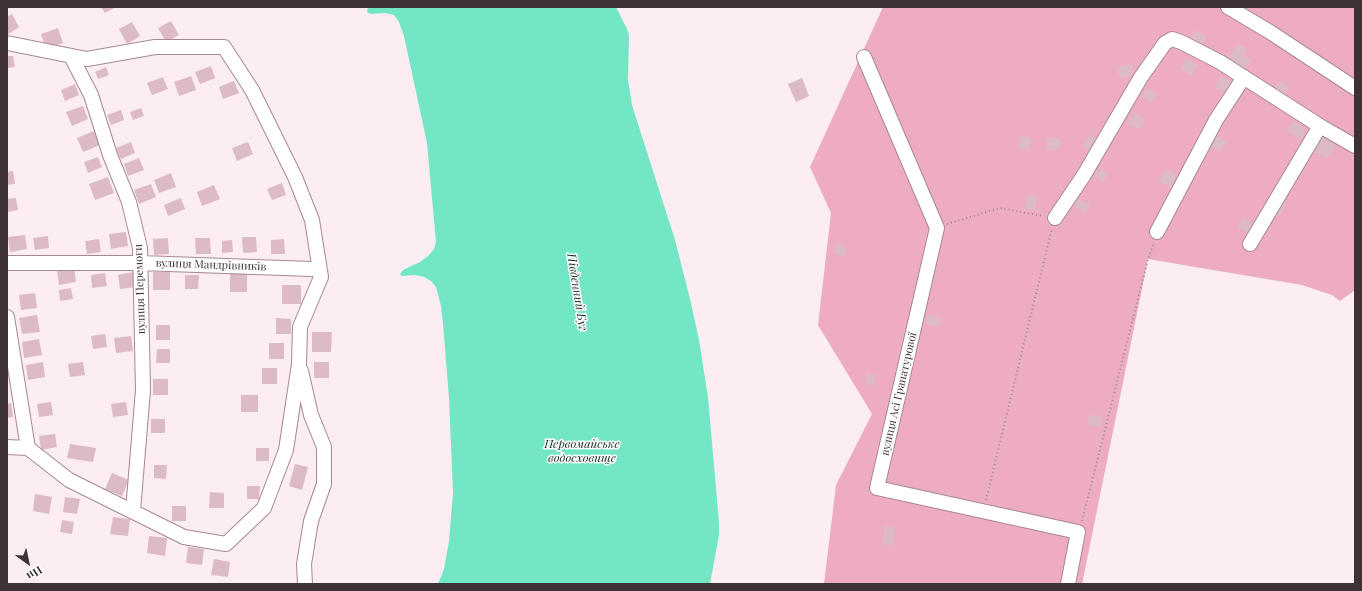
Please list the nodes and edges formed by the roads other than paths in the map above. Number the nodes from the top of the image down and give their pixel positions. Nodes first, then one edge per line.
1 (1228, 7) edge
2 (7, 43) edge
3 (71, 56) junction
4 (864, 57) dead end
5 (1244, 77) junction
6 (1355, 88) edge
7 (1320, 126) junction
8 (1355, 146) edge
9 (1055, 218) road end
10 (1157, 232) road end
11 (1250, 244) dead end
12 (7, 263) edge
13 (140, 263) junction
14 (320, 270) junction
15 (7, 318) edge
16 (299, 364) junction
17 (7, 447) edge
18 (28, 448) junction
19 (132, 511) junction
20 (305, 584) edge
21 (1068, 584) edge

1 - 6 street
2 - 3 street
3 - 13 street, вулиця Перемоги
3 - 14 street
4 - 21 street, вулиця Асі Гранатурової
5 - 7 street
5 - 9 street
5 - 10 street
7 - 8 street
7 - 11 street
12 - 13 street, вулиця Мандрівників
13 - 14 street, вулиця Мандрівників
13 - 19 street, вулиця Перемоги
14 - 16 street
15 - 18 street
16 - 19 street
16 - 20 street
17 - 18 street
18 - 19 street

